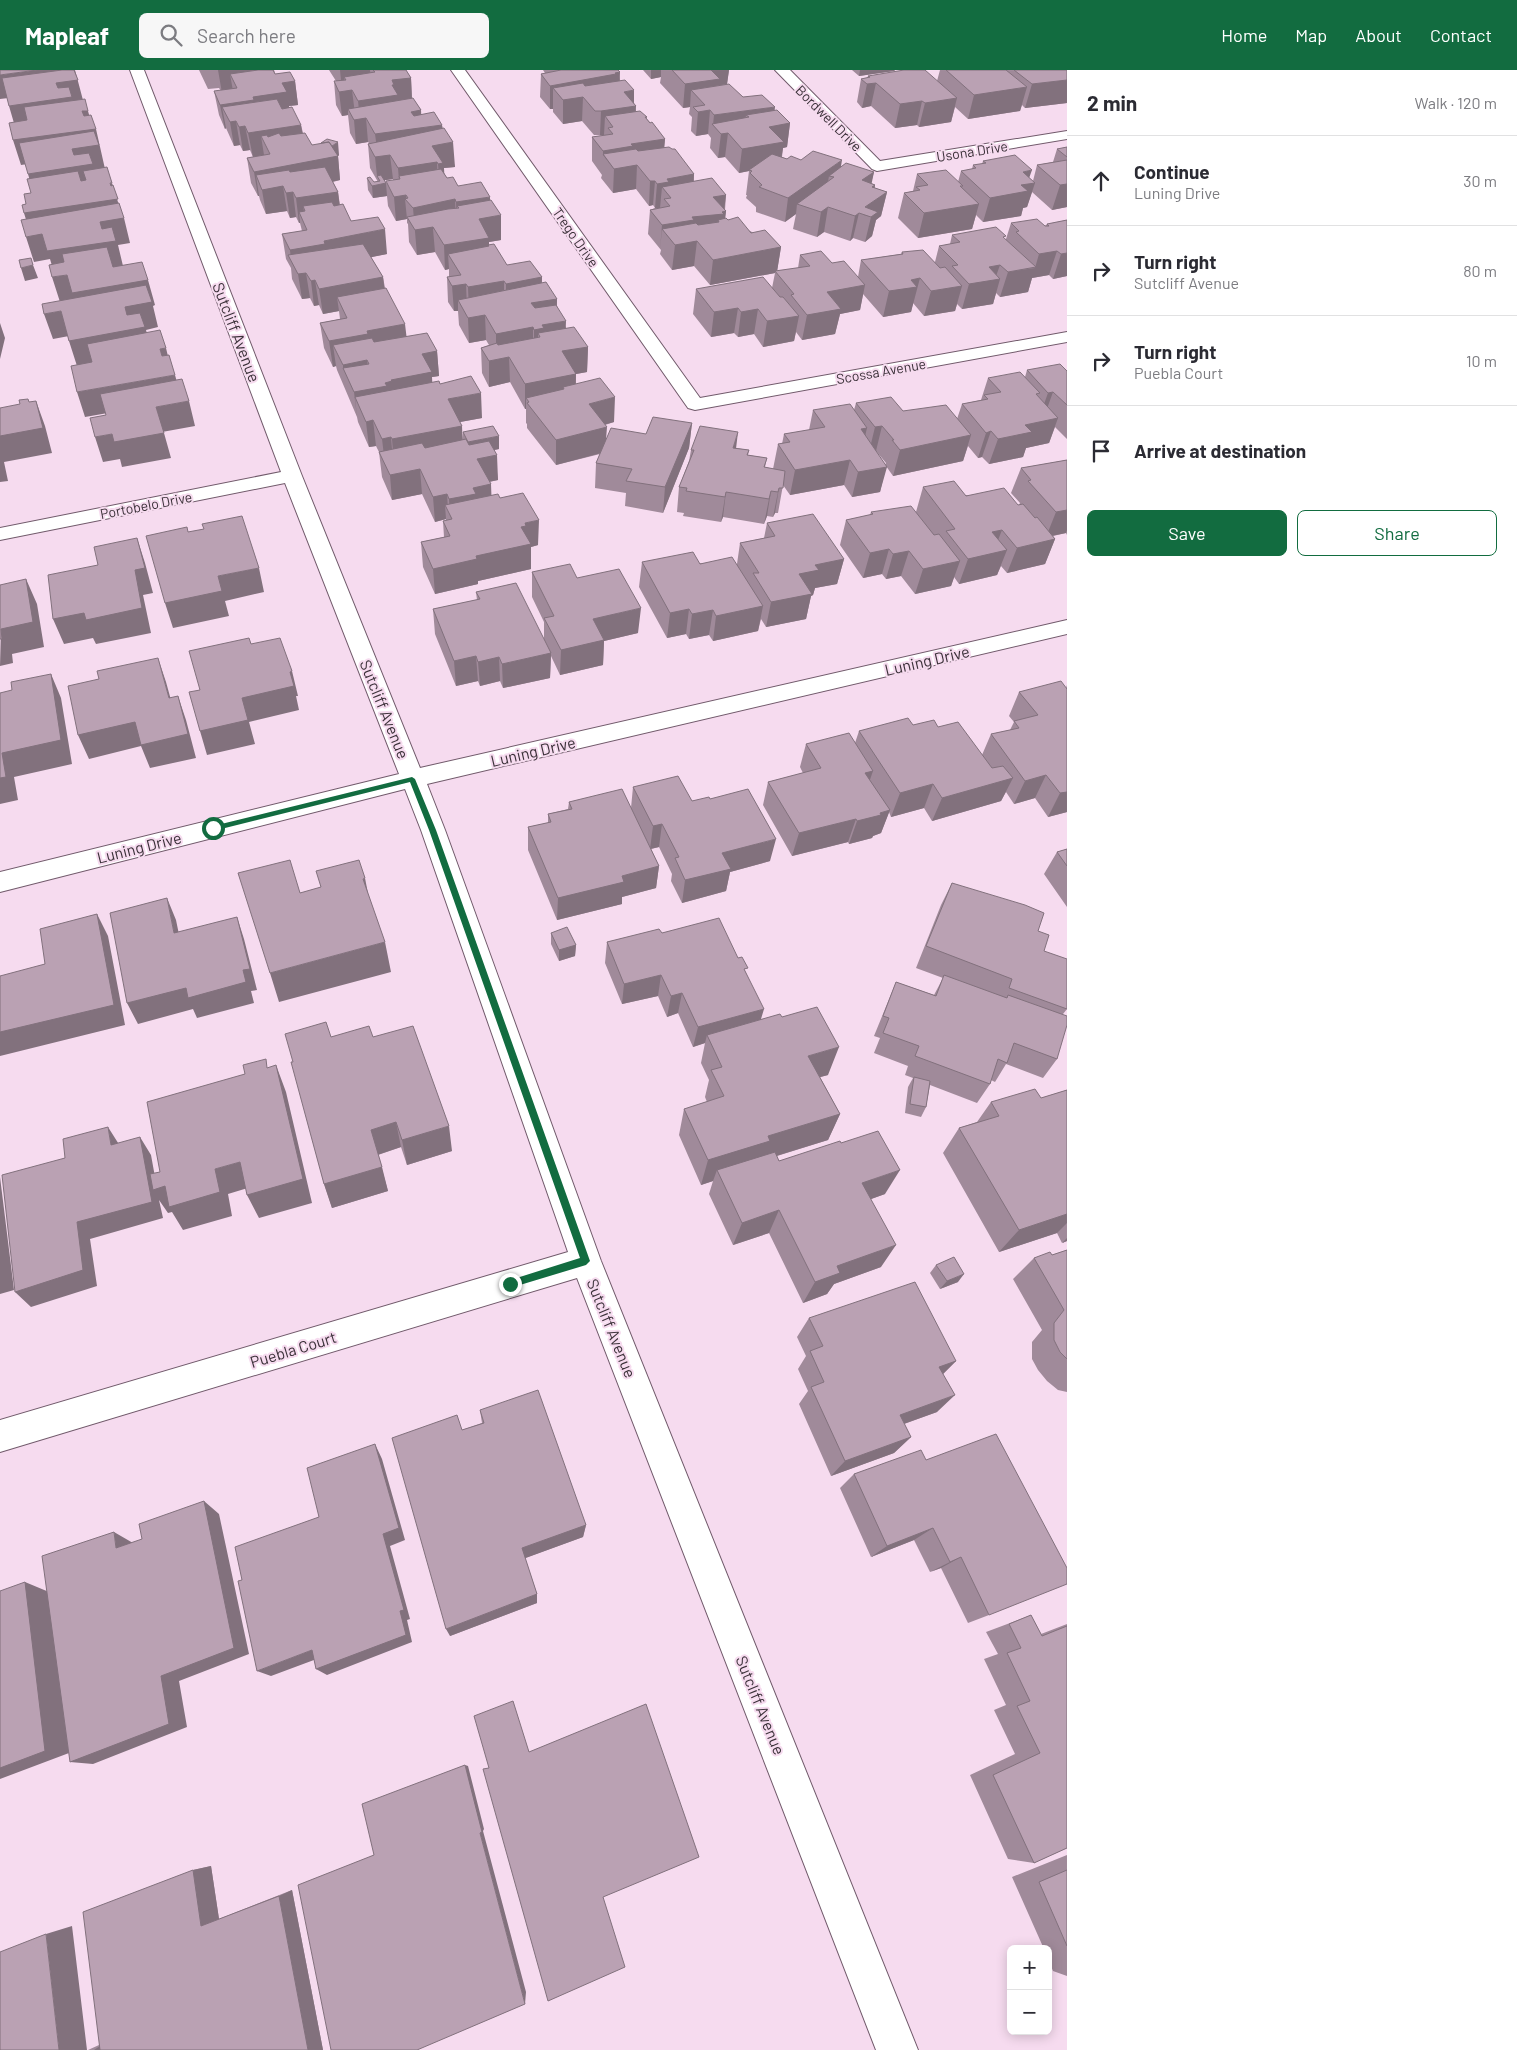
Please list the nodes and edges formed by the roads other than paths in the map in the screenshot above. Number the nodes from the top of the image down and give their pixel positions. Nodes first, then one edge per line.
1 (137, 70) edge
2 (458, 70) edge
3 (782, 70) edge
4 (1067, 135) edge
5 (877, 166) joint
6 (1067, 337) edge
7 (694, 404) joint
8 (292, 476) junction
9 (0, 534) edge
10 (1067, 627) edge
11 (412, 779) junction
12 (0, 882) edge
13 (586, 1261) junction
14 (0, 1436) edge
15 (897, 2050) edge

1 - 8 street, Sutcliff Avenue
2 - 7 street, Trego Drive
3 - 5 street, Bordwell Drive
4 - 5 street, Usona Drive
6 - 7 street, Scossa Avenue
8 - 9 street, Portobelo Drive
8 - 11 street, Sutcliff Avenue
10 - 11 street, Luning Drive
11 - 12 street, Luning Drive
11 - 13 street, Sutcliff Avenue
13 - 14 street, Puebla Court
13 - 15 street, Sutcliff Avenue

